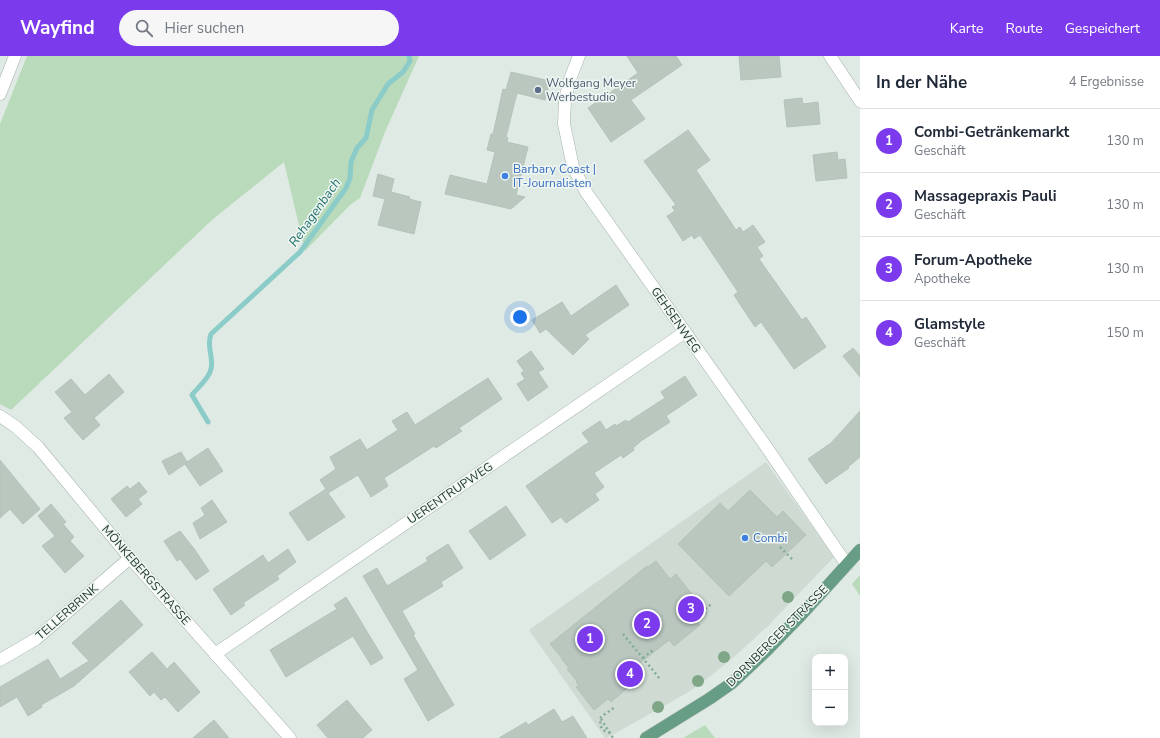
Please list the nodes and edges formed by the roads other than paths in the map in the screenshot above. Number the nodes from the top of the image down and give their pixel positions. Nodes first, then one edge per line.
1 (15, 56) edge
2 (579, 56) edge
3 (830, 56) edge
4 (0, 94) edge
5 (860, 101) edge
6 (685, 332) junction
7 (0, 416) edge
8 (860, 550) edge
9 (130, 558) junction
10 (847, 565) junction
11 (215, 654) junction
12 (0, 660) edge
13 (290, 738) edge
14 (646, 738) edge

1 - 4 street
2 - 6 street, GEHSENWEG
3 - 5 street
6 - 10 street, GEHSENWEG
6 - 11 street, UERENTRUPWEG
7 - 9 street, MÖNKEBERGSTRASSE
8 - 10 main road, DORNBERGER STRASSE
9 - 11 street, MÖNKEBERGSTRASSE
9 - 12 street, TELLERBRINK
10 - 14 main road, DORNBERGER STRASSE
11 - 13 street, MÖNKEBERGSTRASSE

